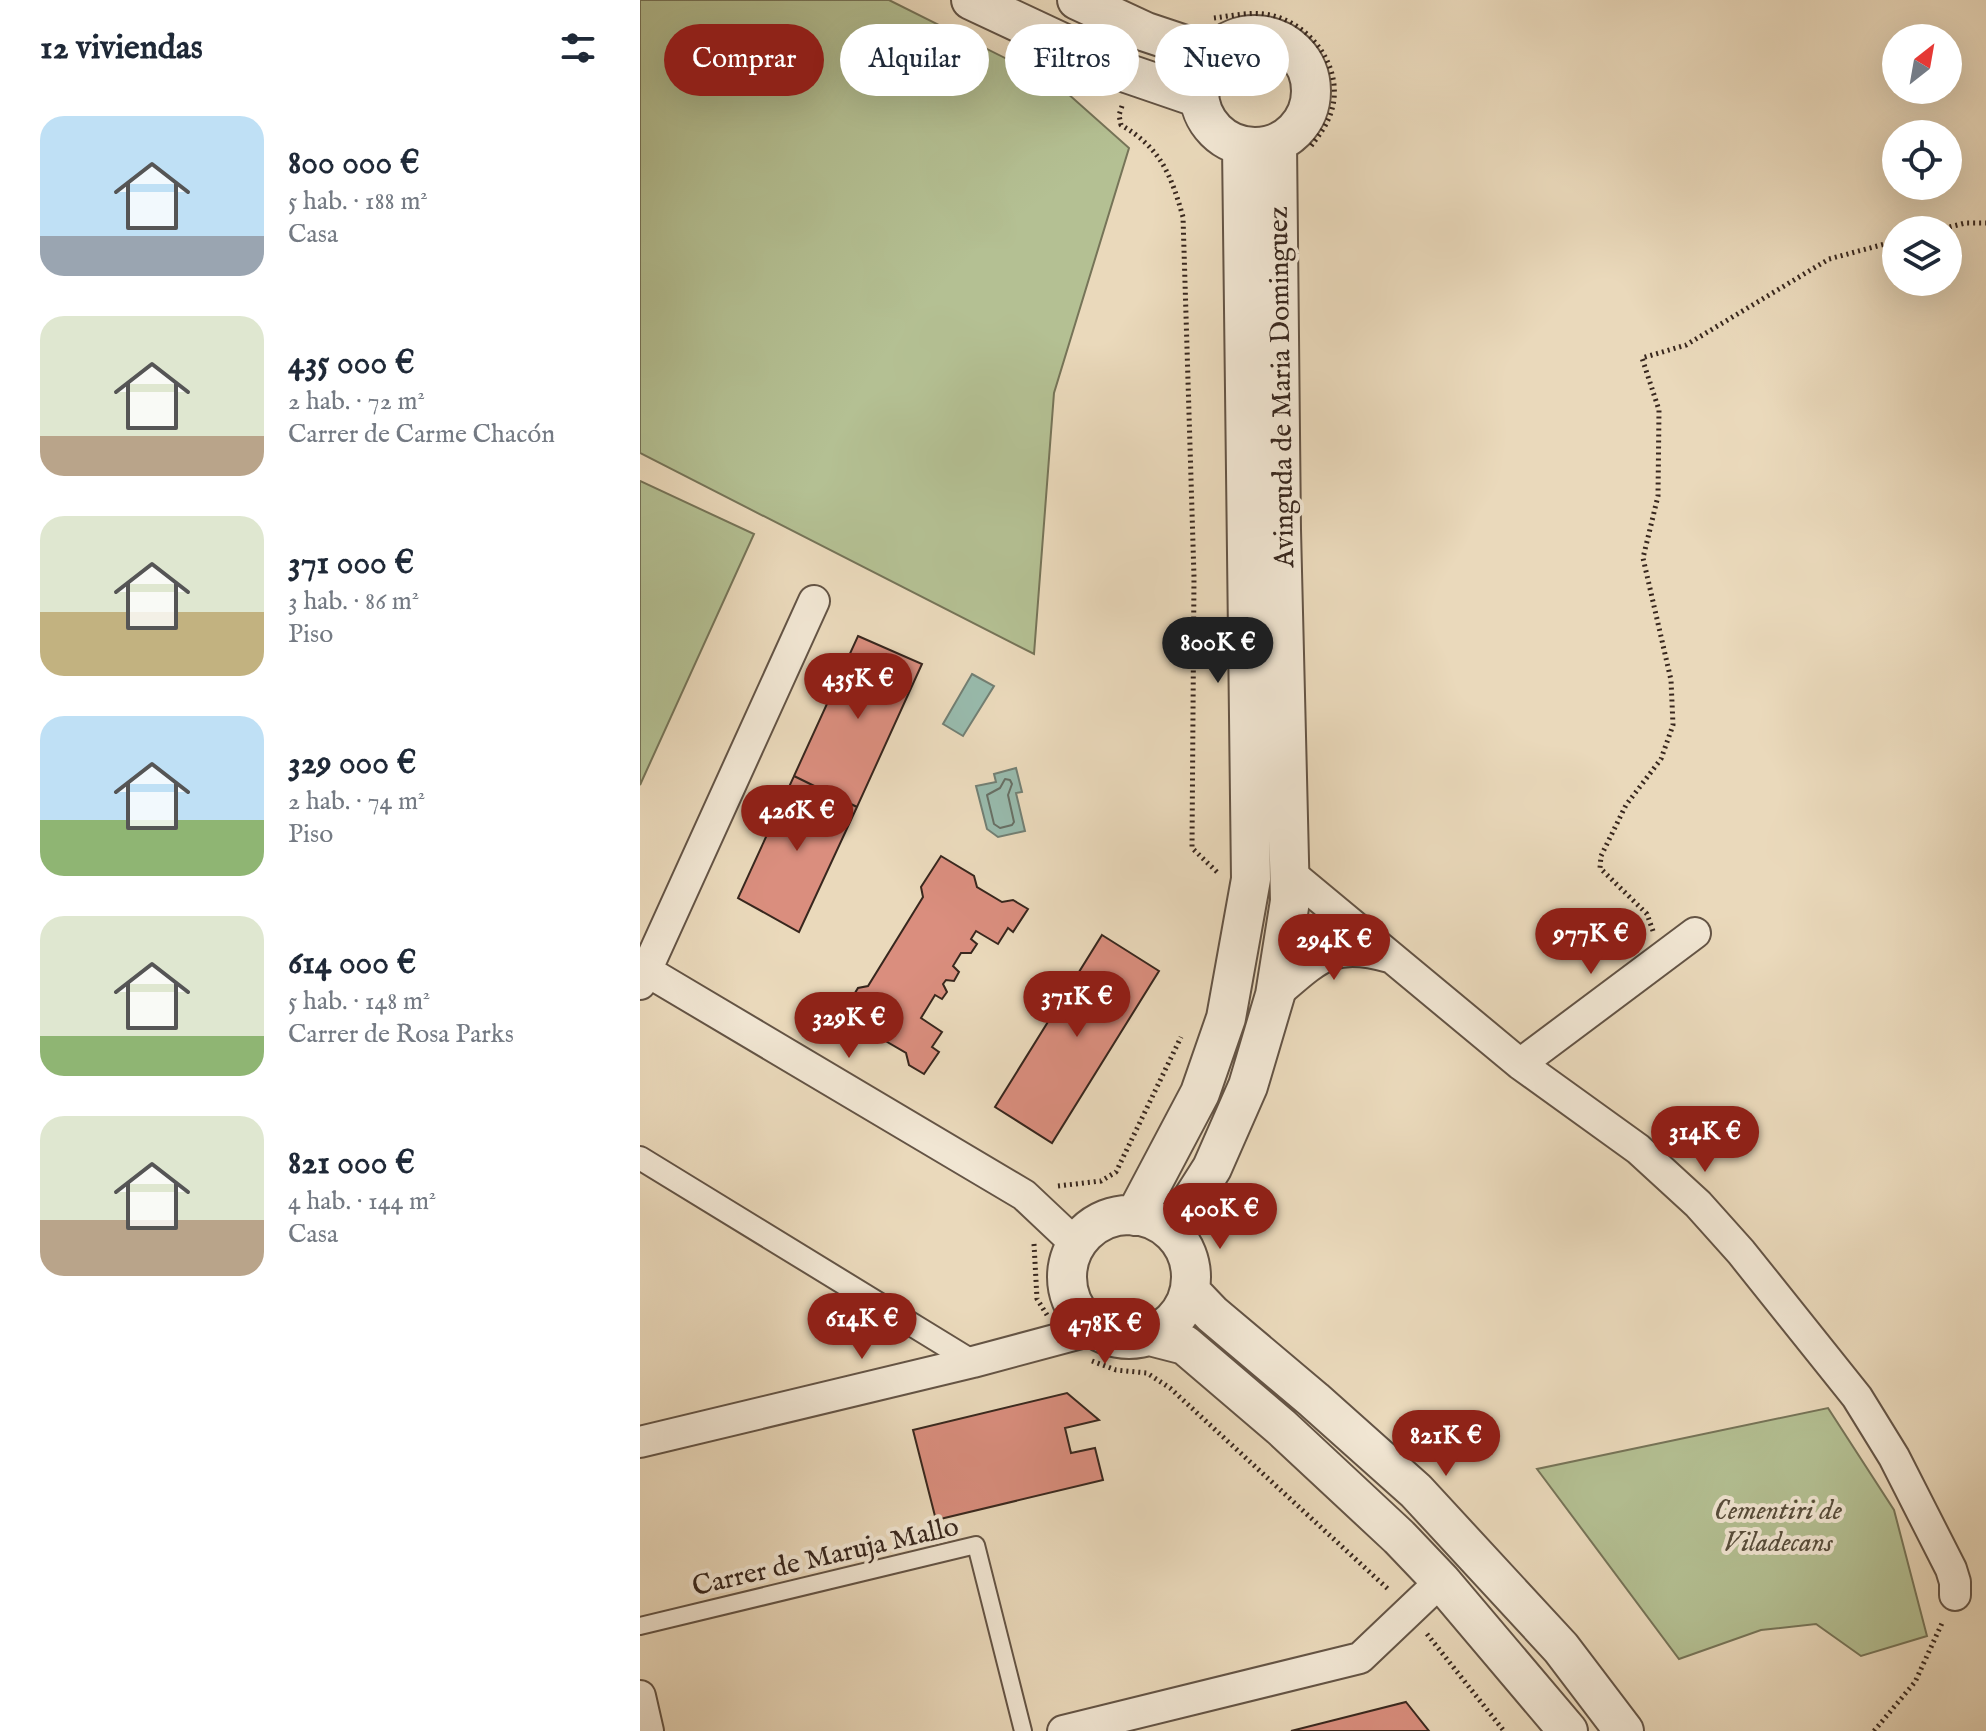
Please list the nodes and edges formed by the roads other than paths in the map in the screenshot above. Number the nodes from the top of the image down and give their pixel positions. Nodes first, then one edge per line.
1 (971, 0) edge
2 (1077, 0) edge
3 (1155, 35) edge
4 (1289, 46) edge
5 (1199, 98) joint
6 (1260, 144) junction
7 (814, 601) dead end
8 (1290, 873) junction
9 (1695, 933) dead end
10 (1393, 958) junction
11 (642, 974) edge
12 (1275, 995) junction
13 (1520, 1064) junction
14 (640, 1158) edge
15 (1135, 1216) junction
16 (1172, 1231) junction
17 (1076, 1244) junction
18 (1191, 1292) junction
19 (1096, 1329) junction
20 (1150, 1336) junction
21 (973, 1362) junction
22 (640, 1442) edge
23 (1441, 1581) junction
24 (1955, 1595) road end
25 (640, 1626) edge
26 (640, 1696) edge
27 (648, 1731) edge
28 (1023, 1731) edge
29 (1063, 1731) edge
30 (1568, 1731) edge
31 (1624, 1731) edge

1 - 5 street
2 - 3 street
4 - 6 street
5 - 6 street
6 - 8 street, Avinguda de Maria Dominguez
6 - 15 street, Avinguda de Maria Dominguez
7 - 11 street
8 - 10 street
8 - 12 street, Avinguda de Maria Dominguez
9 - 13 street
10 - 12 street
10 - 13 street
11 - 17 street
12 - 16 street, Avinguda de Maria Dominguez
13 - 24 street
14 - 21 street
15 - 16 street
15 - 17 street
16 - 18 street
17 - 19 street
18 - 20 street
18 - 31 street
19 - 20 street
19 - 21 street
20 - 23 street
21 - 22 street
23 - 29 street
23 - 30 street
25 - 28 lane, Carrer de Maruja Mallo
26 - 27 street

